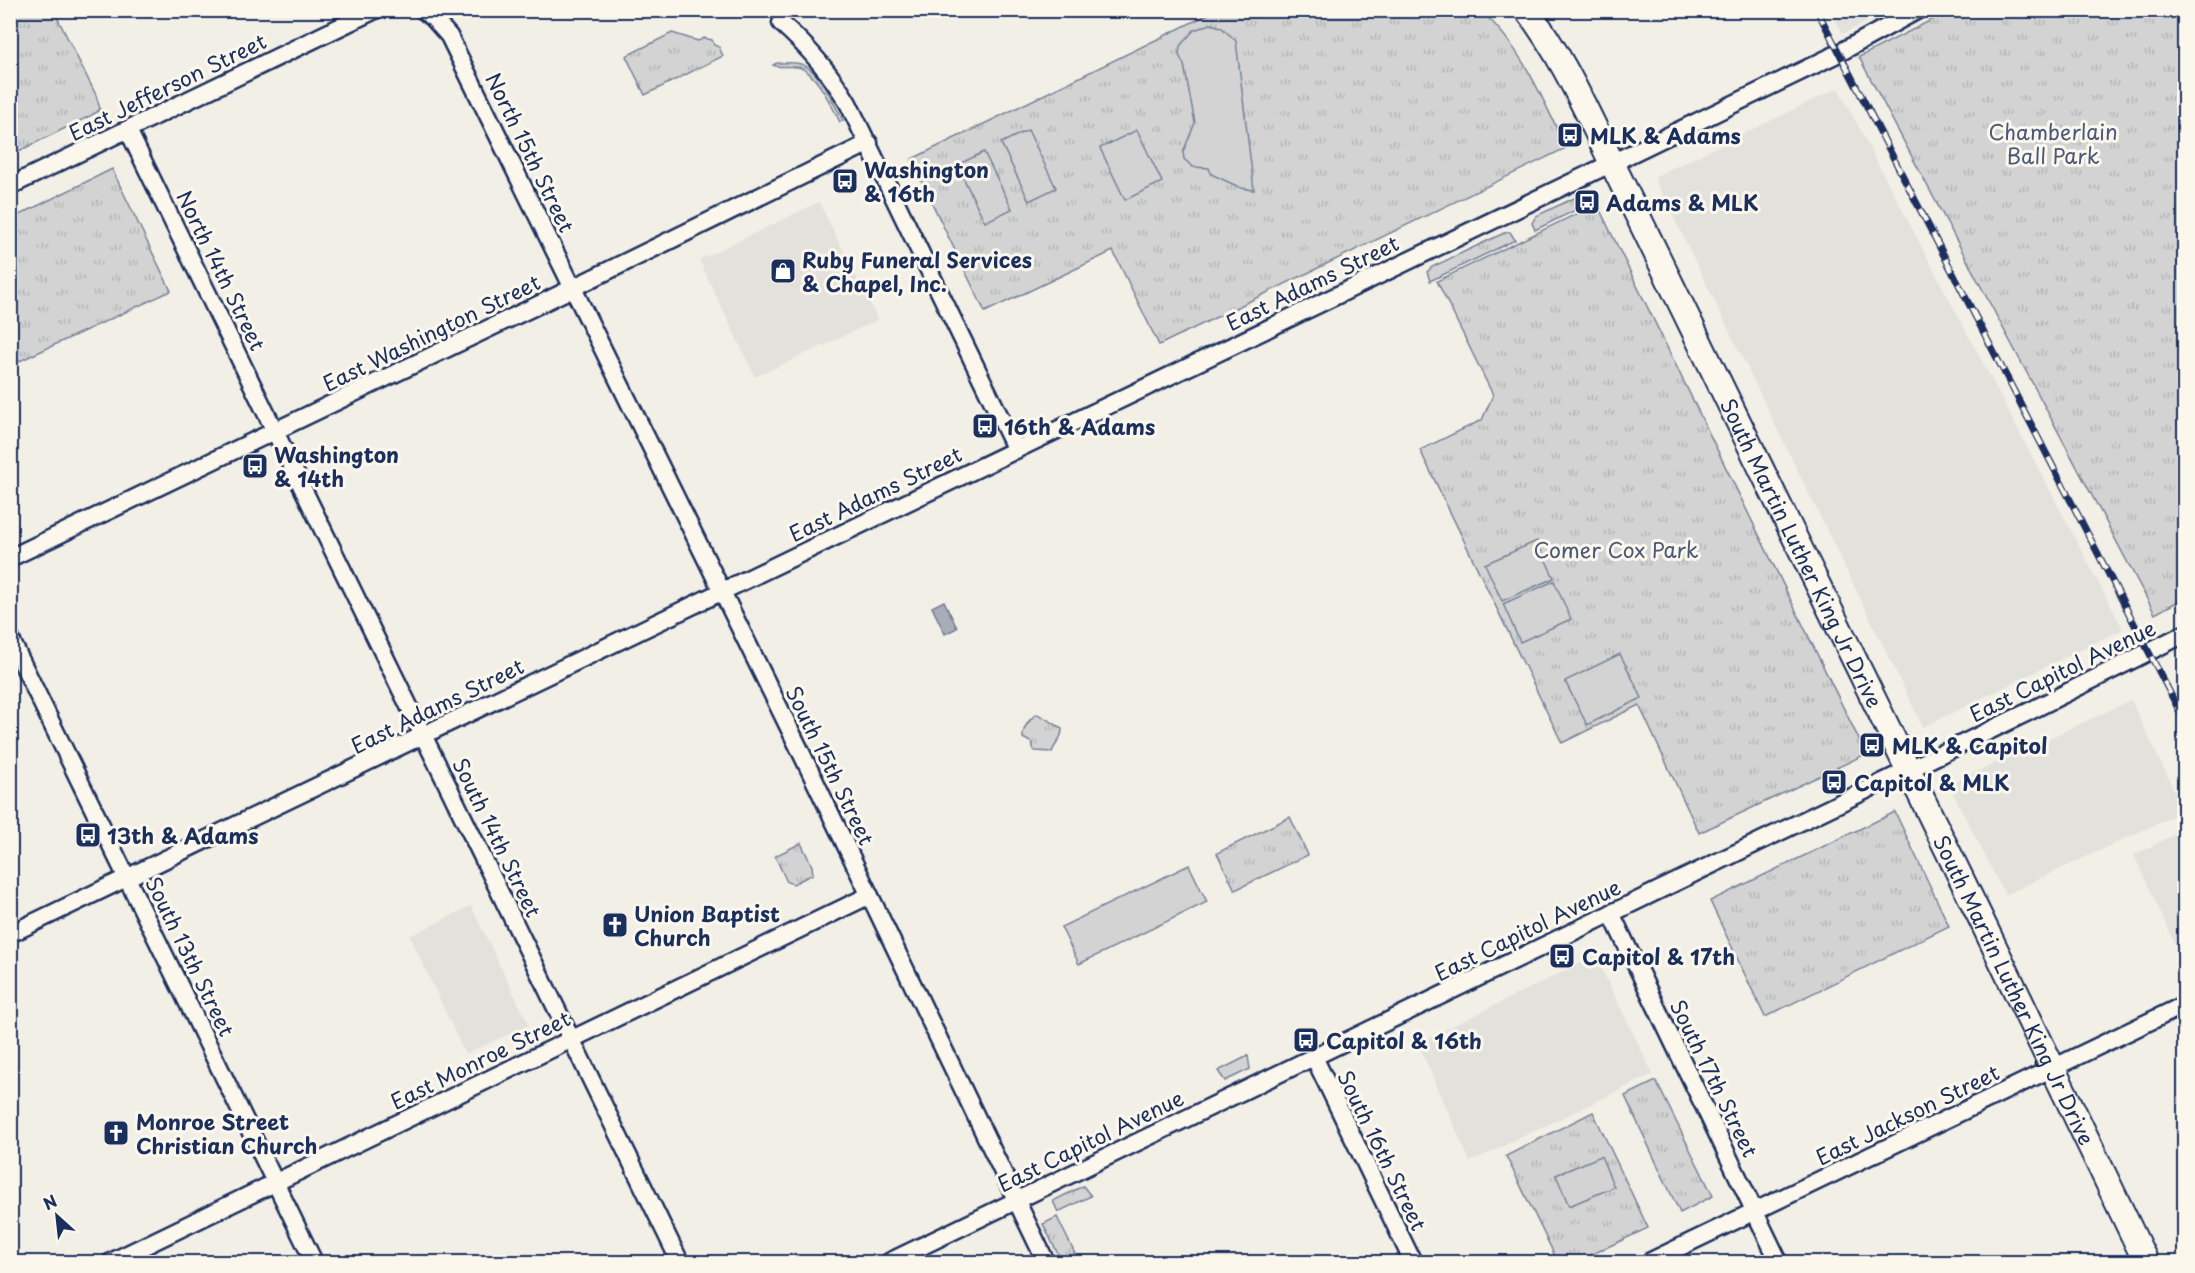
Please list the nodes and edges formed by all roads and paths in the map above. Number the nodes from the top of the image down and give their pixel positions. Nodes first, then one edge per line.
1 (375, 10) edge
2 (423, 10) edge
3 (1527, 10) edge
4 (1918, 10) edge
5 (782, 23) dead end
6 (128, 130) junction
7 (869, 143) junction
8 (1612, 163) junction
9 (10, 186) edge
10 (572, 289) junction
11 (275, 431) junction
12 (1016, 450) junction
13 (10, 558) edge
14 (722, 592) junction
15 (2184, 634) edge
16 (10, 638) edge
17 (423, 736) junction
18 (1907, 770) junction
19 (127, 879) junction
20 (868, 896) junction
21 (1611, 913) junction
22 (10, 934) edge
23 (2184, 1005) edge
24 (572, 1039) junction
25 (1314, 1057) junction
26 (2052, 1068) junction
27 (276, 1183) junction
28 (1016, 1201) junction
29 (1755, 1212) junction
30 (111, 1263) edge
31 (314, 1263) edge
32 (680, 1263) edge
33 (889, 1263) edge
34 (1046, 1263) edge
35 (1413, 1263) edge
36 (1649, 1263) edge
37 (1779, 1263) edge
38 (2146, 1263) edge

1 - 6 street, East Jefferson Street
2 - 10 street, North 15th Street
3 - 8 street, South Martin Luther King Jr Drive
4 - 8 street, East Adams Street
5 - 7 street
6 - 9 street, East Jefferson Street
6 - 11 street, North 14th Street
7 - 10 street, East Washington Street
7 - 12 street
8 - 12 street, East Adams Street
8 - 18 street, South Martin Luther King Jr Drive
10 - 11 street, East Washington Street
10 - 14 street, South 15th Street
11 - 13 street, East Washington Street
11 - 17 street, South 14th Street
12 - 14 street, East Adams Street
14 - 17 street, East Adams Street
14 - 20 street, South 15th Street
15 - 18 street, East Capitol Avenue
16 - 19 street, South 13th Street
17 - 19 street, East Adams Street
17 - 24 street, South 14th Street
18 - 21 street, East Capitol Avenue
18 - 26 street, South Martin Luther King Jr Drive
19 - 22 street, East Adams Street
19 - 27 street, South 13th Street
20 - 24 street, East Monroe Street
20 - 28 street, South 15th Street
21 - 25 street, East Capitol Avenue
21 - 29 street, South 17th Street
23 - 26 street, East Jackson Street
24 - 27 street, East Monroe Street
24 - 32 street, South 14th Street
25 - 28 street, East Capitol Avenue
25 - 35 street, South 16th Street
26 - 29 street, East Jackson Street
26 - 38 street, South Martin Luther King Jr Drive
27 - 30 street, East Monroe Street
27 - 31 street, South 13th Street
28 - 33 street, East Capitol Avenue
28 - 34 street, South 15th Street
29 - 36 street, East Jackson Street
29 - 37 street, South 17th Street

